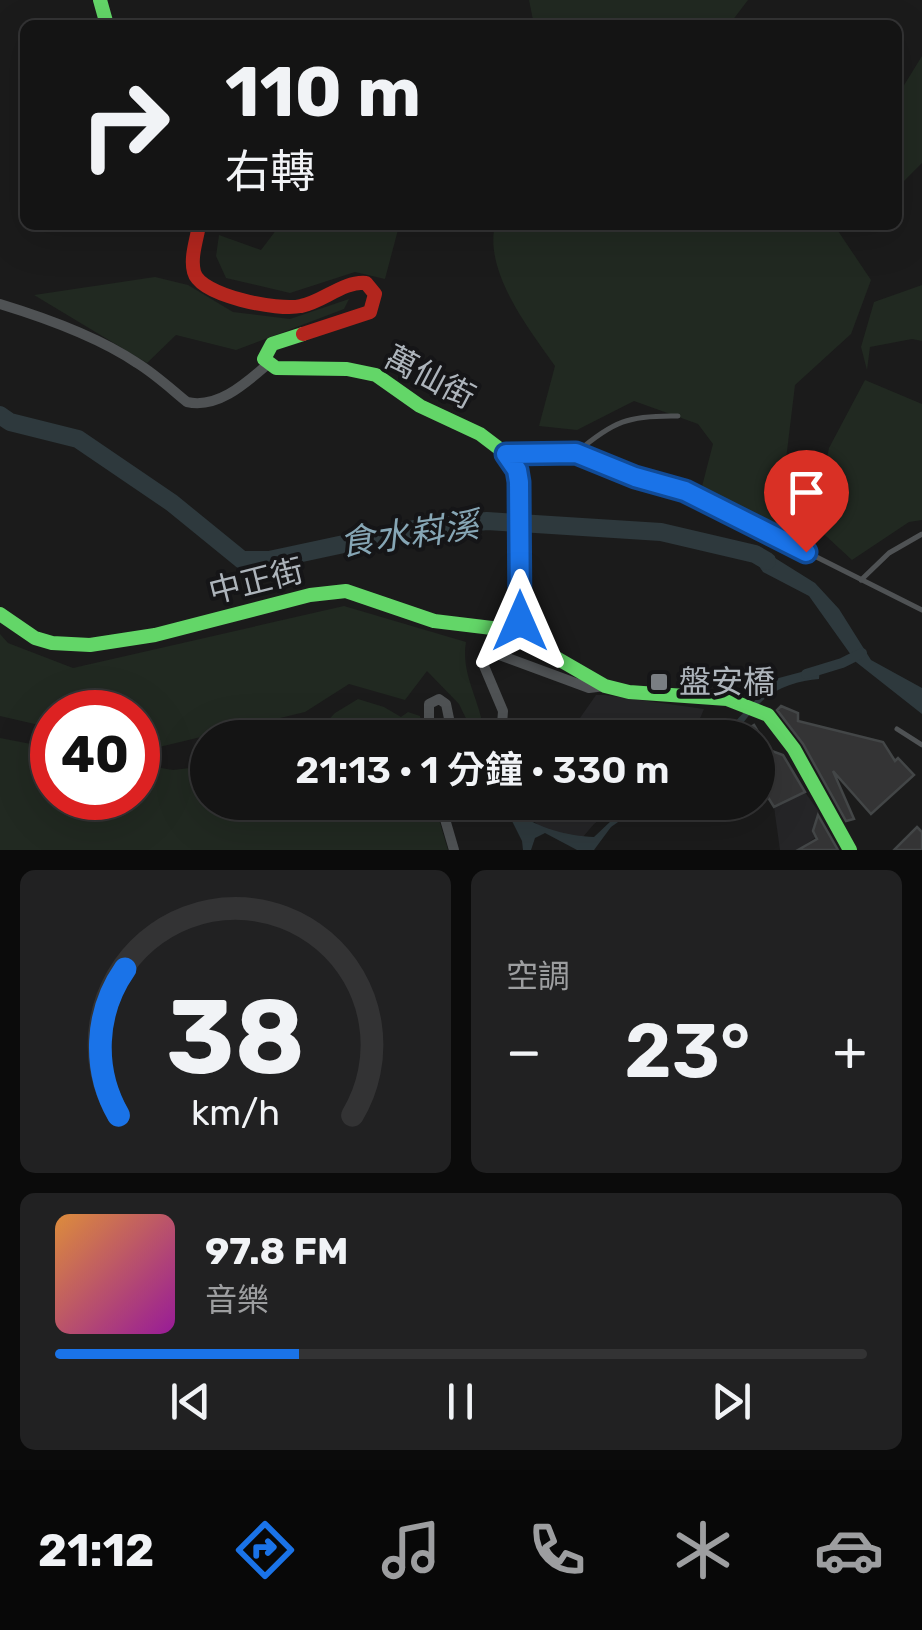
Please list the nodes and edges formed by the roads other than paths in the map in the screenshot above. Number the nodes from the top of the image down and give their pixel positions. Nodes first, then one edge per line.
1 (198, 230) edge
2 (0, 304) edge
3 (268, 364) junction
4 (678, 416) dead end
5 (576, 453) junction
6 (506, 454) junction
7 (922, 534) edge
8 (860, 580) junction
9 (922, 610) edge
10 (0, 614) edge
11 (527, 641) junction
12 (605, 686) junction
13 (428, 720) edge
14 (449, 720) edge
15 (502, 720) edge
16 (897, 729) dead end
17 (922, 745) edge
18 (445, 820) edge
19 (454, 850) edge
20 (850, 850) edge

1 - 3 street, 萬仙街
2 - 3 street
3 - 6 street, 萬仙街
4 - 5 lane
5 - 6 lane
5 - 8 lane
6 - 11 street
7 - 8 lane
8 - 9 lane
10 - 11 street, 中正街
11 - 12 street
12 - 15 street
12 - 20 street
13 - 14 street
16 - 17 lane
18 - 19 street

